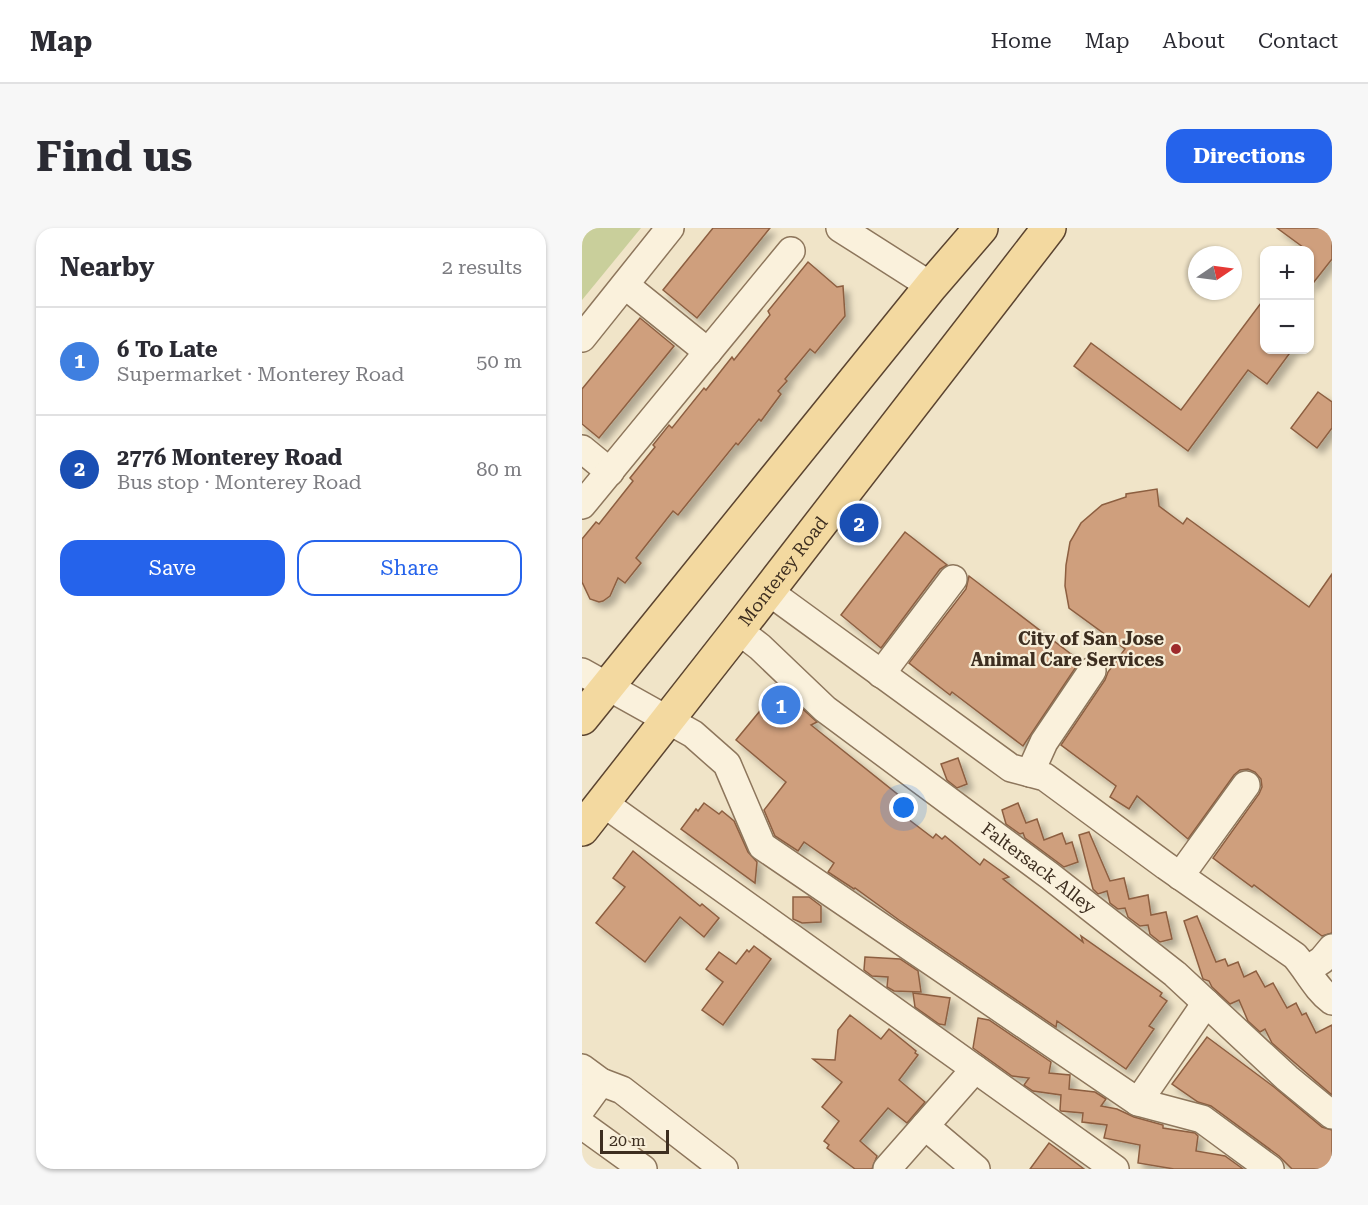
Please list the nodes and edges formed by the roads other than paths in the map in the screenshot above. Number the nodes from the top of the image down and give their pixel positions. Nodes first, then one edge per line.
1 (670, 228) edge
2 (840, 228) edge
3 (981, 228) edge
4 (1049, 228) edge
5 (791, 251) dead end
6 (625, 285) junction
7 (931, 286) junction
8 (582, 338) edge
9 (708, 352) junction
10 (582, 449) edge
11 (610, 472) junction
12 (582, 506) edge
13 (953, 579) dead end
14 (768, 591) junction
15 (738, 630) junction
16 (1092, 671) dead end
17 (881, 674) junction
18 (595, 679) edge
19 (582, 718) edge
20 (666, 721) junction
21 (1030, 773) junction
22 (1246, 785) dead end
23 (602, 802) junction
24 (582, 829) edge
25 (1180, 876) junction
26 (1332, 948) edge
27 (1307, 969) junction
28 (1332, 1001) edge
29 (1206, 1004) junction
30 (975, 1069) junction
31 (591, 1075) edge
32 (1138, 1102) junction
33 (582, 1108) edge
34 (1332, 1115) edge
35 (582, 1125) edge
36 (925, 1126) junction
37 (643, 1169) edge
38 (724, 1169) edge
39 (887, 1169) edge
40 (976, 1169) edge
41 (1115, 1169) edge
42 (1270, 1169) edge

1 - 6 street
2 - 7 street
3 - 7 main road
4 - 14 main road, Monterey Road
5 - 9 street
6 - 8 street
6 - 9 street
7 - 18 main road
9 - 11 street
10 - 11 street
11 - 12 street
13 - 17 street
14 - 15 main road, Monterey Road
14 - 17 street
15 - 20 main road, Monterey Road
15 - 29 street, Faltersack Alley
16 - 21 street
17 - 21 street
18 - 19 main road
18 - 20 street
20 - 23 main road, Monterey Road
20 - 32 street
21 - 25 street
22 - 25 street
23 - 24 main road, Monterey Road
23 - 30 street
25 - 27 street
26 - 27 street
27 - 28 street
29 - 32 street
29 - 34 street, Faltersack Alley
30 - 36 street
30 - 41 street
31 - 33 street
31 - 38 street
32 - 42 street
35 - 37 street
36 - 39 street
36 - 40 street

